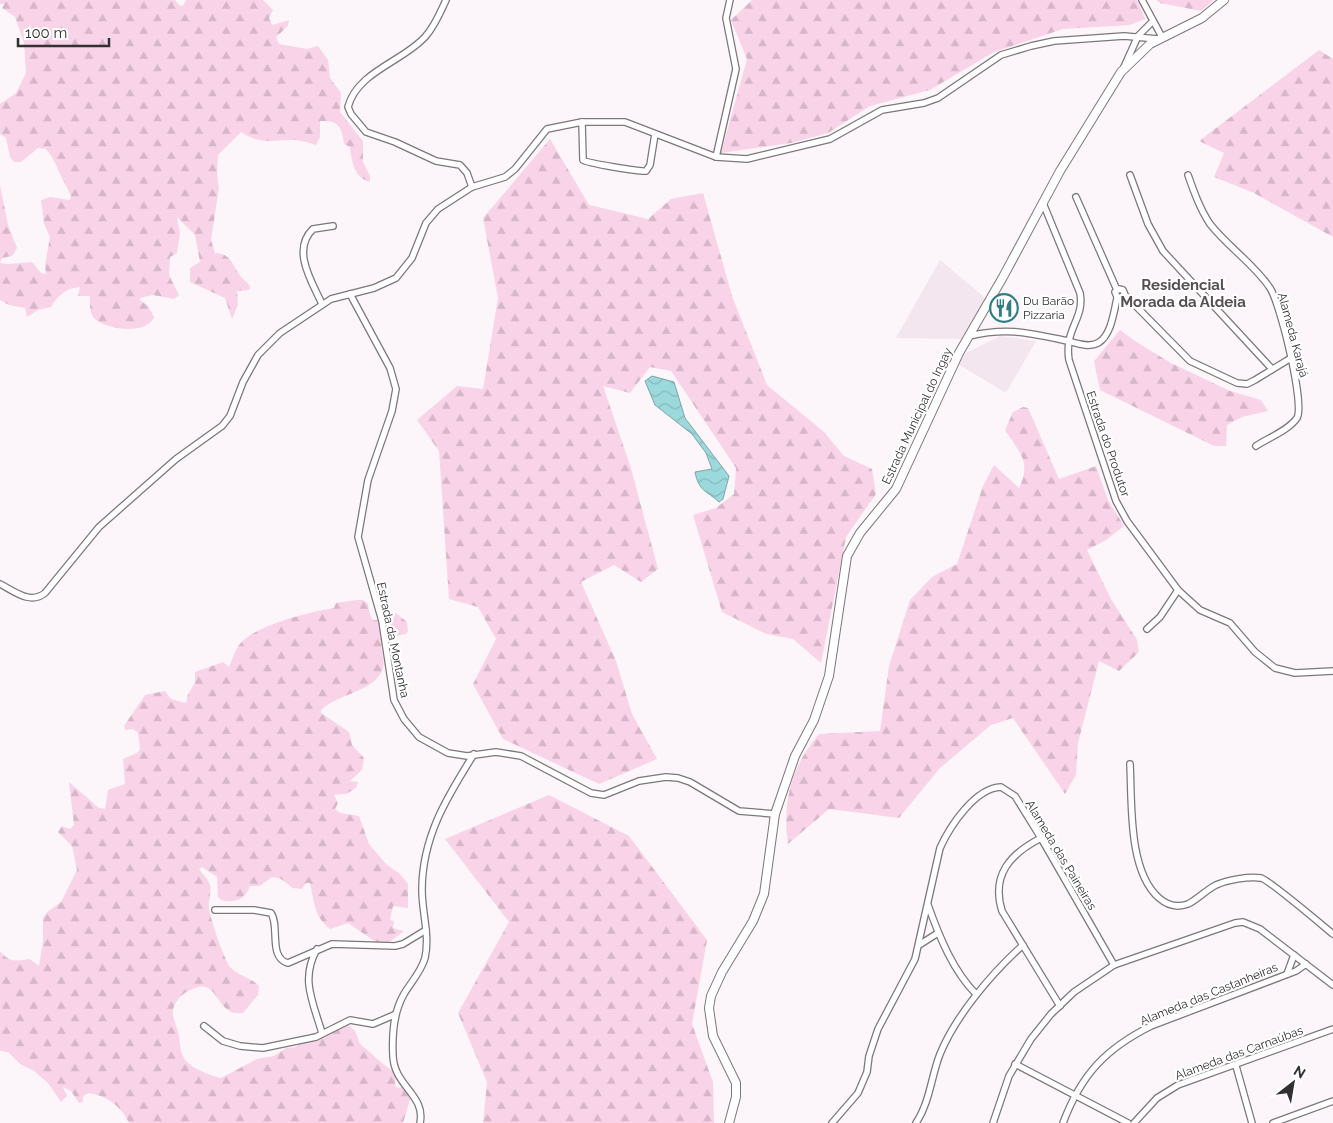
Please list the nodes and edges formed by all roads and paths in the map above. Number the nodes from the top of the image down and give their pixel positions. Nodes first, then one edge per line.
1 (446, 0) edge
2 (730, 0) edge
3 (1142, 0) edge
4 (1224, 0) edge
5 (1153, 21) junction
6 (1138, 36) junction
7 (1160, 38) junction
8 (1121, 72) junction
9 (582, 122) junction
10 (655, 134) junction
11 (716, 157) junction
12 (1130, 175) dead end
13 (1188, 175) dead end
14 (472, 186) junction
15 (1076, 197) dead end
16 (1043, 203) junction
17 (333, 226) dead end
18 (1117, 290) junction
19 (350, 294) junction
20 (1125, 295) junction
21 (1117, 298) junction
22 (322, 304) junction
23 (969, 336) junction
24 (1068, 341) junction
25 (1291, 358) junction
26 (1272, 369) junction
27 (1256, 446) dead end
28 (0, 584) edge
29 (1178, 590) junction
30 (1147, 629) dead end
31 (1333, 671) edge
32 (474, 754) junction
33 (1130, 764) dead end
34 (776, 814) junction
35 (1041, 838) junction
36 (928, 905) junction
37 (215, 910) dead end
38 (934, 921) junction
39 (924, 923) junction
40 (426, 930) junction
41 (938, 933) junction
42 (1333, 934) edge
43 (919, 945) junction
44 (1023, 945) junction
45 (317, 949) junction
46 (1294, 955) junction
47 (1306, 964) junction
48 (1114, 965) junction
49 (1287, 974) junction
50 (1333, 985) edge
51 (976, 994) junction
52 (1060, 1006) junction
53 (394, 1015) junction
54 (204, 1026) dead end
55 (1333, 1029) edge
56 (322, 1033) junction
57 (1015, 1064) junction
58 (1236, 1066) junction
59 (1074, 1094) junction
60 (1333, 1101) edge
61 (835, 1122) edge
62 (420, 1123) edge
63 (729, 1123) edge
64 (916, 1123) edge
65 (993, 1123) edge
66 (1063, 1123) edge
67 (1128, 1123) edge
68 (1134, 1123) edge
69 (1252, 1123) edge
70 (1273, 1123) edge

1 - 14 street
2 - 11 street
3 - 5 street
4 - 7 street, Estrada Municipal do Ingay
5 - 6 street, Estrada Municipal do Ingay
5 - 7 street
6 - 7 street
6 - 8 street, Estrada Municipal do Ingay
6 - 11 street
7 - 8 street, Estrada Municipal do Ingay
8 - 16 street, Estrada Municipal do Ingay
9 - 10 street
9 - 10 street
9 - 14 street
10 - 11 street
12 - 26 street
13 - 25 street, Alameda Karajá
14 - 19 street
15 - 18 street
16 - 23 street, Estrada Municipal do Ingay
16 - 24 street, Estrada do Produtor
17 - 22 street
18 - 20 street
18 - 21 street
19 - 22 street
19 - 32 street, Estrada da Montanha
20 - 21 street
20 - 26 street
21 - 24 street
22 - 28 street
23 - 24 street
23 - 34 street, Estrada Municipal do Ingay
24 - 29 street, Estrada do Produtor
25 - 26 street
25 - 27 street, Alameda Karajá
29 - 30 street
29 - 31 street, Estrada do Produtor
32 - 34 street, Estrada da Montanha
32 - 40 street
33 - 42 street
34 - 63 street, Estrada Municipal do Ingay
35 - 36 street, Alameda das Paineiras
35 - 44 street
35 - 48 street, Alameda das Paineiras
36 - 38 street
36 - 39 street, Alameda das Paineiras
37 - 45 street
38 - 39 street
38 - 41 street
39 - 43 street, Alameda das Paineiras
40 - 45 street
40 - 53 street
41 - 43 street
41 - 51 street
43 - 61 street, Alameda das Paineiras
44 - 51 street
44 - 52 street
45 - 56 street
46 - 47 street
46 - 48 street
46 - 49 street, Alameda das Castanheiras
47 - 49 street, Alameda das Castanheiras
47 - 50 street
48 - 52 street
49 - 59 street, Alameda das Castanheiras
51 - 64 street
52 - 57 street
53 - 56 street
53 - 62 street
54 - 56 street
55 - 58 street, Alameda das Carnaúbas
57 - 59 street
57 - 65 street
58 - 68 street, Alameda das Carnaúbas
58 - 69 street
59 - 66 street, Alameda das Castanheiras
59 - 67 street
60 - 70 street

